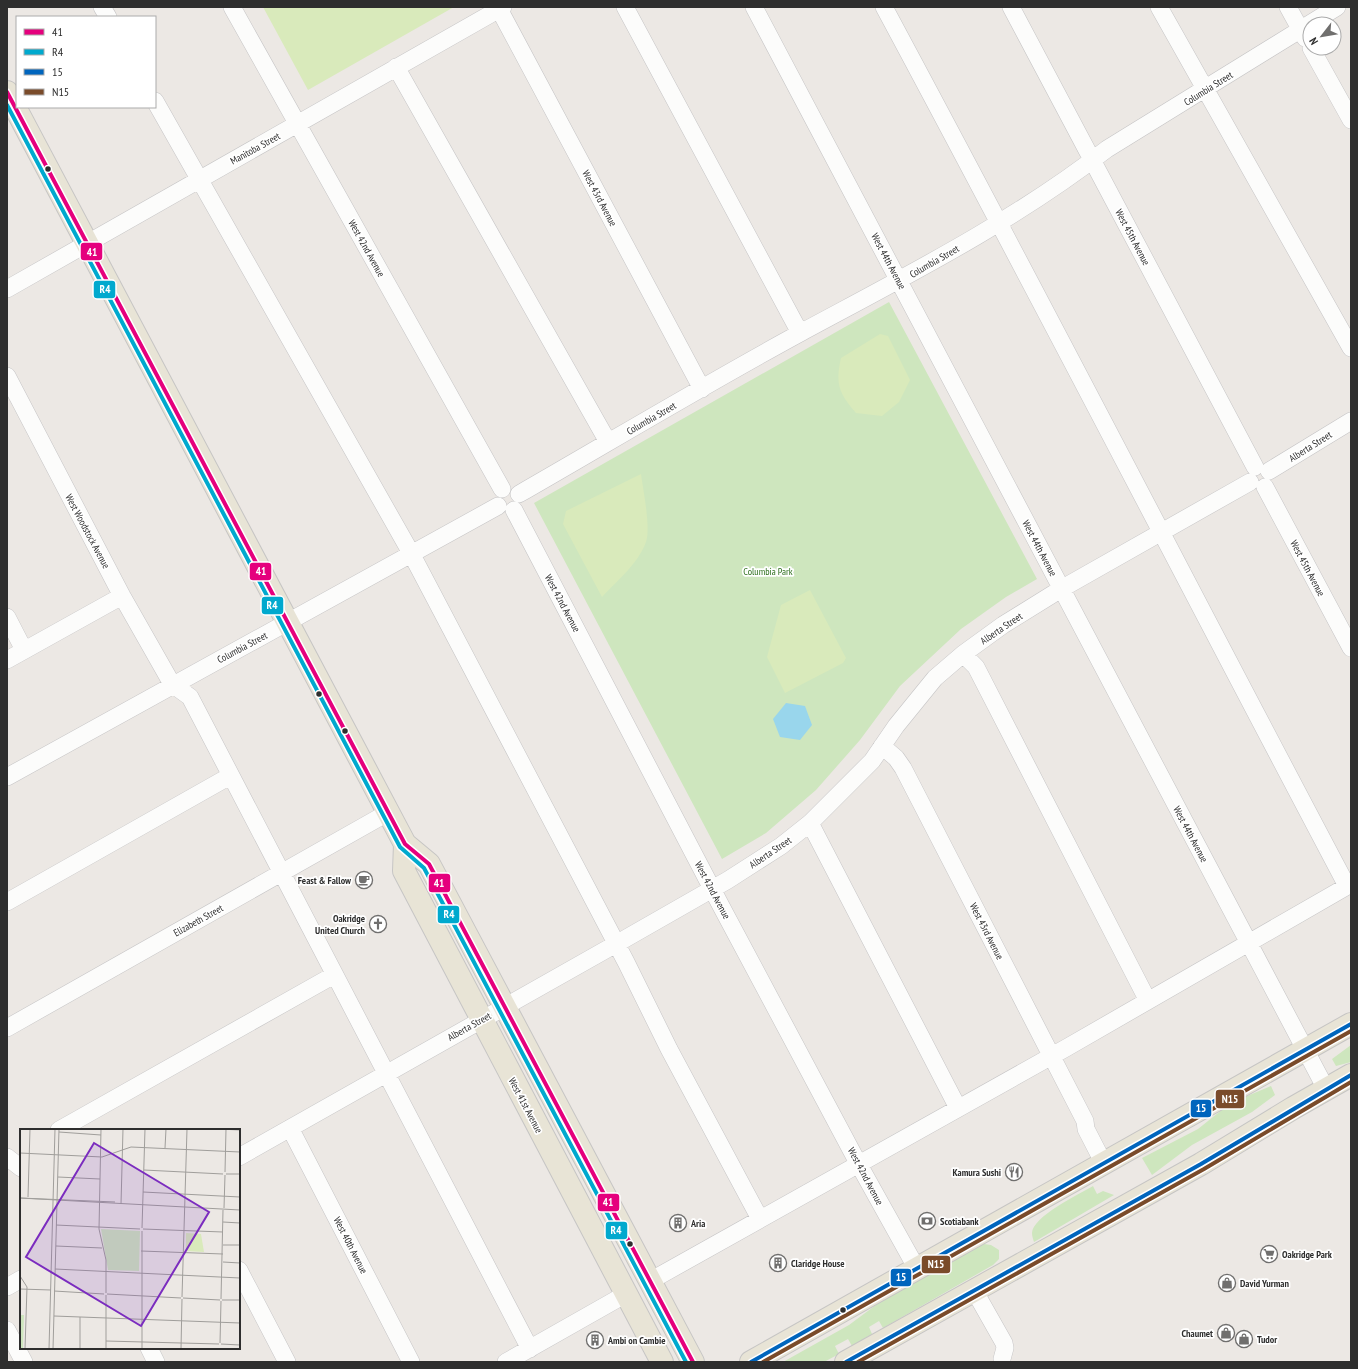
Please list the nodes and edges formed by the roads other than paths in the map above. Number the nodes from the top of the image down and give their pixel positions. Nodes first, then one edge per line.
1 (102, 7) edge
2 (232, 7) edge
3 (625, 7) edge
4 (754, 7) edge
5 (884, 7) edge
6 (1011, 7) edge
7 (1159, 7) edge
8 (1288, 7) edge
9 (1337, 7) edge
10 (500, 8) edge
11 (107, 16) edge
12 (1300, 29) junction
13 (1302, 33) edge
14 (1315, 56) edge
15 (396, 67) junction
16 (1206, 89) junction
17 (7, 92) edge
18 (156, 103) edge
19 (1351, 120) edge
20 (298, 124) junction
21 (1092, 161) junction
22 (198, 178) junction
23 (1000, 223) junction
24 (88, 243) junction
25 (899, 281) junction
26 (7, 289) edge
27 (800, 333) junction
28 (1351, 348) edge
29 (7, 376) edge
30 (702, 389) junction
31 (1351, 421) edge
32 (608, 442) junction
33 (1260, 477) junction
34 (502, 489) junction
35 (519, 494) junction
36 (506, 508) junction
37 (1161, 534) junction
38 (411, 553) junction
39 (1061, 589) junction
40 (122, 596) junction
41 (7, 617) edge
42 (289, 622) junction
43 (1351, 648) edge
44 (24, 650) junction
45 (963, 654) junction
46 (7, 660) edge
47 (172, 684) junction
48 (882, 746) junction
49 (230, 776) junction
50 (7, 778) edge
51 (389, 812) junction
52 (810, 823) junction
53 (405, 844) junction
54 (280, 873) junction
55 (1349, 885) edge
56 (712, 889) junction
57 (7, 902) edge
58 (1249, 943) junction
59 (616, 944) junction
60 (334, 974) junction
61 (1148, 1001) junction
62 (505, 1006) junction
63 (481, 1020) junction
64 (1351, 1024) edge
65 (7, 1028) edge
66 (1305, 1050) junction
67 (1052, 1056) junction
68 (385, 1073) junction
69 (1351, 1075) edge
70 (1326, 1089) junction
71 (958, 1108) junction
72 (290, 1128) junction
73 (61, 1129) edge
74 (240, 1156) edge
75 (1109, 1161) junction
76 (858, 1163) junction
77 (760, 1218) junction
78 (917, 1269) junction
79 (240, 1272) edge
80 (20, 1280) edge
81 (650, 1281) junction
82 (7, 1287) edge
83 (974, 1290) junction
84 (626, 1294) junction
85 (7, 1330) edge
86 (150, 1349) edge
87 (530, 1349) junction
88 (1002, 1359) dead end
89 (24, 1362) edge
90 (156, 1362) edge
91 (288, 1362) edge
92 (411, 1362) edge
93 (506, 1362) edge
94 (662, 1362) edge
95 (693, 1362) edge
96 (751, 1362) edge
97 (846, 1362) edge

1 - 11 street
2 - 20 street, West 42nd Avenue
3 - 27 street
4 - 25 street, West 44th Avenue
5 - 23 street
6 - 21 street, West 45th Avenue
7 - 16 street
8 - 12 street
9 - 12 street, Columbia Street
10 - 15 street, Manitoba Street
10 - 30 street, West 43rd Avenue
12 - 13 street
12 - 16 street, Columbia Street
14 - 19 street
15 - 20 street, Manitoba Street
15 - 32 street
16 - 21 street, Columbia Street
16 - 28 street
17 - 24 main road, West 41st Avenue
18 - 22 street
20 - 22 street, Manitoba Street
20 - 34 street, West 42nd Avenue
21 - 23 street, Columbia Street
21 - 33 street, West 45th Avenue
22 - 24 street, Manitoba Street
22 - 38 street
23 - 25 street, Columbia Street
23 - 37 street
24 - 26 street, Manitoba Street
24 - 42 main road, West 41st Avenue
25 - 27 street, Columbia Street
25 - 39 street, West 44th Avenue
27 - 30 street, Columbia Street
29 - 40 street, West Woodstock Avenue
30 - 32 street, Columbia Street
31 - 33 street, Alberta Street
32 - 35 street, Columbia Street
33 - 37 street, Alberta Street
33 - 43 street, West 45th Avenue
34 - 35 street
34 - 36 street
35 - 36 street
36 - 38 street, Columbia Street
36 - 56 street, West 42nd Avenue
37 - 39 street, Alberta Street
37 - 55 street
38 - 42 street, Columbia Street
38 - 59 street
39 - 45 street, Alberta Street
39 - 58 street, West 44th Avenue
40 - 44 street
40 - 47 street, West Woodstock Avenue
41 - 44 street
42 - 47 street, Columbia Street
42 - 51 main road, West 41st Avenue
44 - 46 street
45 - 48 street, Alberta Street
45 - 61 street
47 - 49 street
47 - 50 street, Columbia Street
48 - 52 street, Alberta Street
48 - 67 street, West 43rd Avenue
49 - 54 street
49 - 57 street
51 - 53 main road, West 41st Avenue
51 - 54 street, Elizabeth Street
52 - 56 street, Alberta Street
52 - 71 street
53 - 62 main road, West 41st Avenue
53 - 63 main road, West 41st Avenue
54 - 60 street
54 - 65 street, Elizabeth Street
55 - 58 street
56 - 59 street, Alberta Street
56 - 76 street, West 42nd Avenue
58 - 61 street
58 - 66 street, West 44th Avenue
59 - 62 street, Alberta Street
59 - 77 street
60 - 68 street
60 - 73 street
61 - 67 street
62 - 63 street, Alberta Street
62 - 81 main road, West 41st Avenue
63 - 68 street, Alberta Street
63 - 84 main road, West 41st Avenue
64 - 66 main road
66 - 70 street, West 44th Avenue
66 - 75 main road
67 - 71 street
67 - 75 street, West 43rd Avenue
68 - 72 street, Alberta Street
68 - 87 street
69 - 70 main road
70 - 83 main road
71 - 76 street
72 - 74 street, Alberta Street
72 - 92 street, West 40th Avenue
75 - 78 main road
76 - 77 street
76 - 78 street, West 42nd Avenue
77 - 81 street
78 - 96 main road
79 - 91 street
80 - 82 street
81 - 95 main road, West 41st Avenue
83 - 88 street
83 - 97 main road
84 - 87 street
84 - 94 main road, West 41st Avenue
85 - 89 street
86 - 90 street
87 - 93 street

